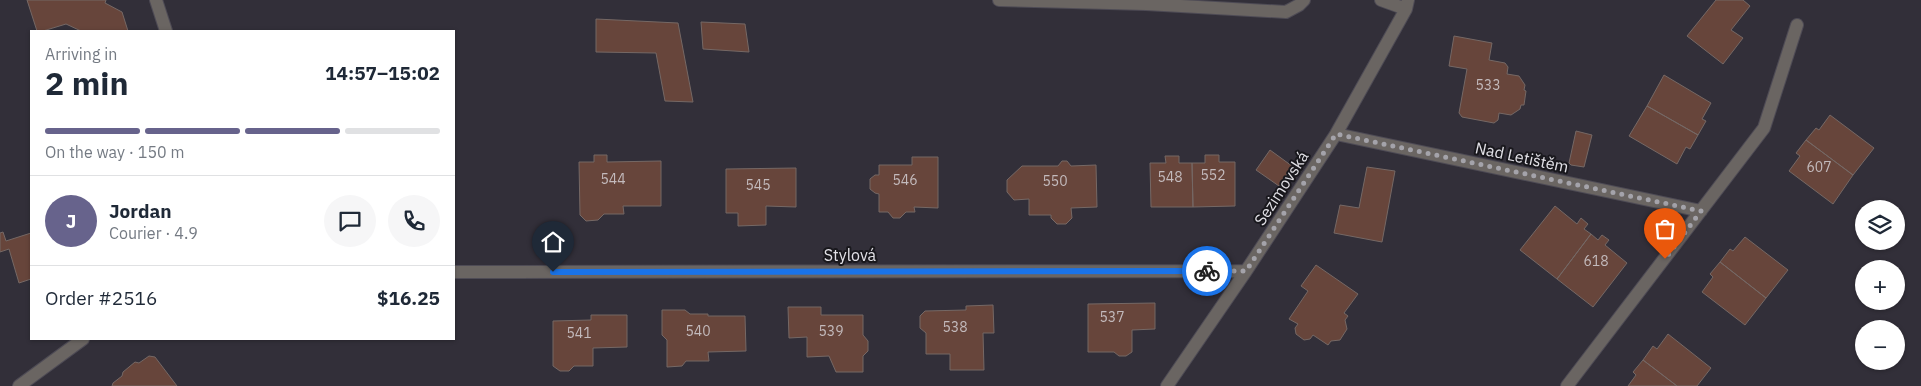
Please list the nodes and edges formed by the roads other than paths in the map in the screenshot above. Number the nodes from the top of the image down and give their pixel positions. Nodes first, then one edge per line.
1 (156, 0) edge
2 (999, 0) edge
3 (1304, 0) edge
4 (1381, 0) edge
5 (1407, 4) edge
6 (1797, 25) dead end
7 (166, 30) edge
8 (1336, 134) junction
9 (1701, 211) junction
10 (1246, 271) junction
11 (455, 272) edge
12 (82, 340) edge
13 (19, 386) edge
14 (1167, 386) edge
15 (1567, 386) edge

1 - 7 street
2 - 3 street
4 - 5 street
5 - 8 street, Sezimovská
6 - 9 street
8 - 9 street, Nad Letištěm
8 - 10 street, Sezimovská
9 - 15 street
10 - 11 street, Stylová
10 - 14 street, Sezimovská
12 - 13 street

